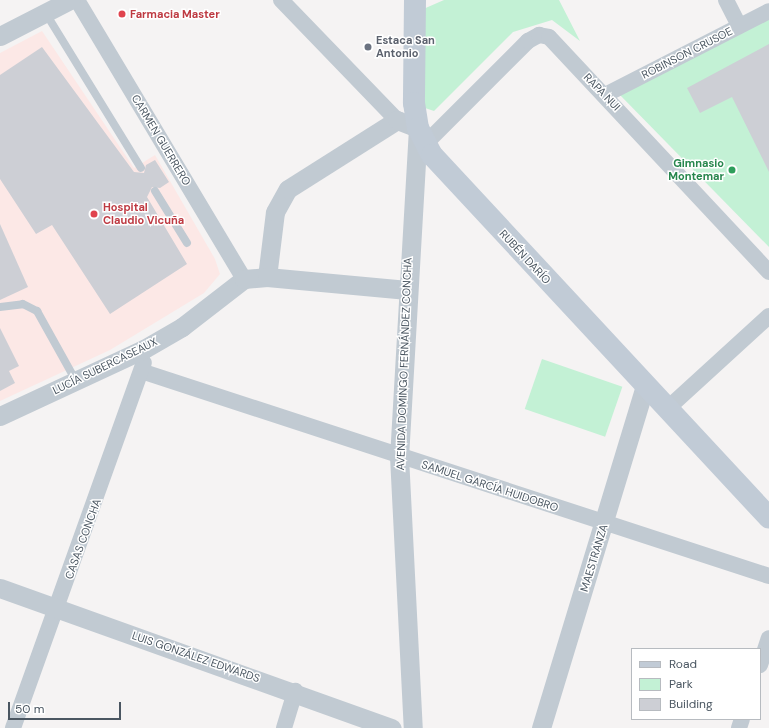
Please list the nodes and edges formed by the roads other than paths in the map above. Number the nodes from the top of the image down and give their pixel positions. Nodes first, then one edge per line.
1 (70, 0) edge
2 (77, 0) edge
3 (281, 0) edge
4 (726, 0) edge
5 (417, 1) edge
6 (769, 11) edge
7 (46, 12) junction
8 (739, 26) junction
9 (0, 36) edge
10 (605, 95) junction
11 (397, 120) junction
12 (422, 136) junction
13 (141, 168) dead end
14 (156, 191) dead end
15 (187, 243) dead end
16 (769, 272) edge
17 (267, 277) junction
18 (244, 279) junction
19 (407, 290) junction
20 (0, 307) edge
21 (769, 316) edge
22 (144, 349) junction
23 (144, 372) junction
24 (76, 381) junction
25 (645, 386) junction
26 (667, 409) junction
27 (0, 416) edge
28 (399, 456) junction
29 (769, 518) edge
30 (605, 523) junction
31 (769, 576) edge
32 (0, 588) edge
33 (57, 611) junction
34 (769, 638) edge
35 (761, 662) edge
36 (296, 691) junction
37 (13, 728) edge
38 (284, 728) edge
39 (392, 728) edge
40 (413, 728) edge
41 (541, 728) edge

1 - 7 street
2 - 18 street, CARMEN GUERRERO
3 - 11 street
4 - 8 street
5 - 12 main road, AVENIDA DOMINGO FERNÁNDEZ CONCHA
6 - 8 street, ROBINSON CRUSOE
7 - 9 street
7 - 13 lane
8 - 10 street, ROBINSON CRUSOE
10 - 12 street, RAPA NUI
10 - 16 street, RAPA NUI
11 - 12 street
11 - 17 street
12 - 19 street, AVENIDA DOMINGO FERNÁNDEZ CONCHA
12 - 25 main road, RUBÉN DARÍO
14 - 15 lane
17 - 18 street
17 - 19 street
18 - 22 street, LUCÍA SUBERCASEAUX
19 - 28 street, AVENIDA DOMINGO FERNÁNDEZ CONCHA
20 - 24 lane
21 - 26 street
22 - 23 street, CASAS CONCHA
22 - 24 street, LUCÍA SUBERCASEAUX
23 - 28 street, SAMUEL GARCÍA HUIDOBRO
23 - 33 street, CASAS CONCHA
24 - 27 street, LUCÍA SUBERCASEAUX
25 - 26 main road, RUBÉN DARÍO
25 - 30 street, MAESTRANZA
26 - 29 main road, RUBÉN DARÍO
28 - 30 street, SAMUEL GARCÍA HUIDOBRO
28 - 40 street, AVENIDA DOMINGO FERNÁNDEZ CONCHA
30 - 31 street, SAMUEL GARCÍA HUIDOBRO
30 - 41 street, MAESTRANZA
32 - 33 street, LUIS GONZÁLEZ EDWARDS
33 - 36 street, LUIS GONZÁLEZ EDWARDS
33 - 37 street, CASAS CONCHA
34 - 35 street
36 - 38 street
36 - 39 street, LUIS GONZÁLEZ EDWARDS

